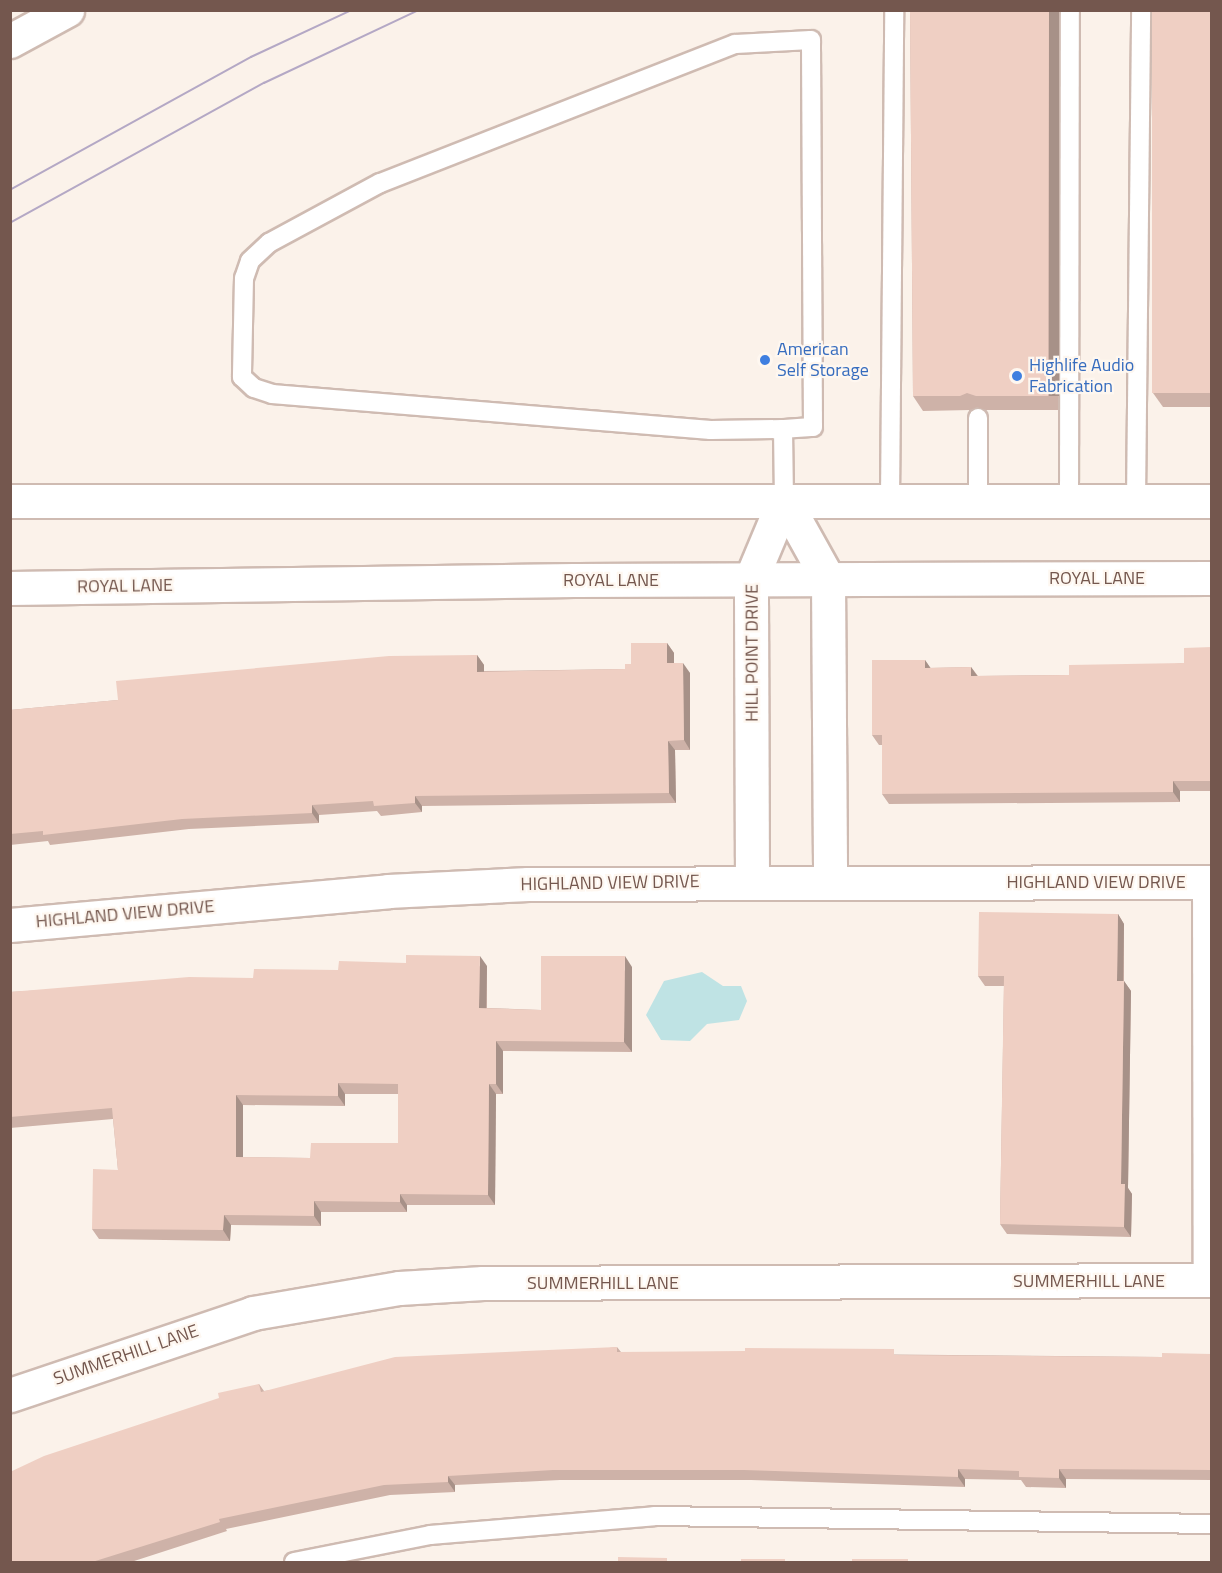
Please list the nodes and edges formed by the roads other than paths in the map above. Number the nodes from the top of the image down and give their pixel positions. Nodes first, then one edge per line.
1 (67, 10) edge
2 (894, 10) edge
3 (1070, 10) edge
4 (1141, 10) edge
5 (10, 41) edge
6 (978, 418) edge
7 (783, 429) junction
8 (784, 500) junction
9 (890, 500) junction
10 (978, 500) junction
11 (1069, 500) junction
12 (10, 501) edge
13 (1136, 501) junction
14 (1212, 501) edge
15 (1212, 578) edge
16 (751, 579) junction
17 (828, 579) junction
18 (10, 588) edge
19 (752, 882) junction
20 (830, 882) junction
21 (1210, 882) edge
22 (10, 925) edge
23 (1211, 1280) edge
24 (10, 1395) edge
25 (1212, 1524) edge
26 (294, 1563) edge

1 - 5 street
2 - 9 lane
3 - 11 lane
4 - 13 lane
6 - 10 lane
7 - 7 lane
7 - 8 lane
8 - 9 street
8 - 12 street
8 - 16 street, HILL POINT DRIVE
8 - 17 street
9 - 10 street
10 - 11 street
11 - 13 street
13 - 14 street
15 - 17 street, ROYAL LANE
16 - 17 street, ROYAL LANE
16 - 18 street, ROYAL LANE
16 - 19 street, HILL POINT DRIVE
17 - 20 street
19 - 20 street, HIGHLAND VIEW DRIVE
19 - 22 street, HIGHLAND VIEW DRIVE
20 - 21 street, HIGHLAND VIEW DRIVE
21 - 23 street
23 - 24 street, SUMMERHILL LANE
25 - 26 lane

